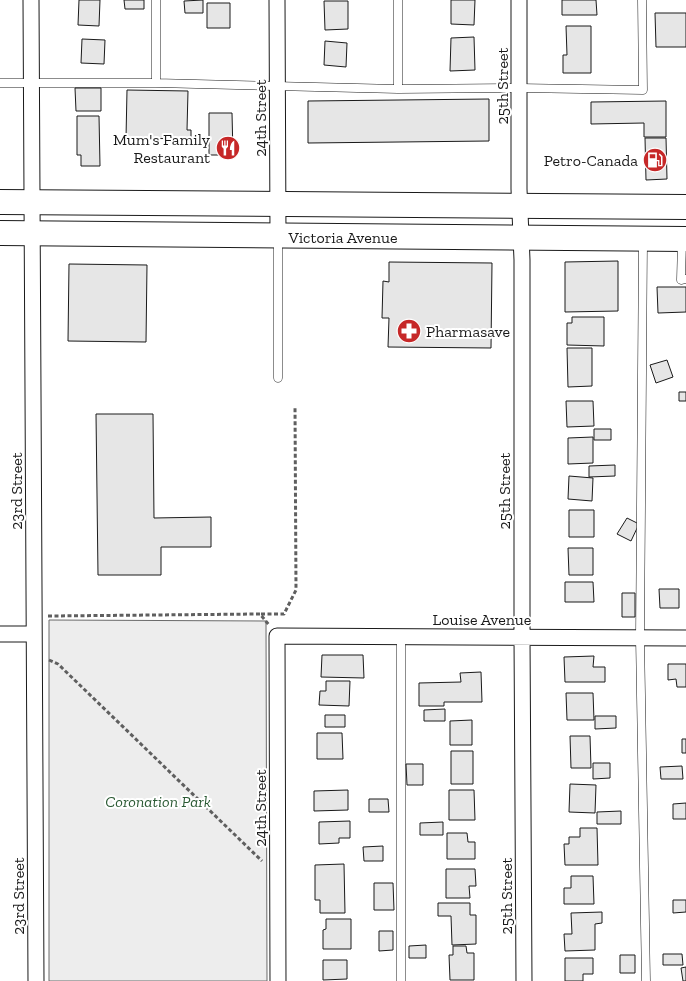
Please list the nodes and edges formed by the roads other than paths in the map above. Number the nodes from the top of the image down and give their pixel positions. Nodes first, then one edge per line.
1 (31, 0) edge
2 (156, 0) edge
3 (277, 0) edge
4 (398, 0) edge
5 (519, 0) edge
6 (642, 0) edge
7 (0, 83) edge
8 (30, 83) junction
9 (156, 84) junction
10 (277, 86) junction
11 (519, 88) junction
12 (398, 90) junction
13 (0, 202) edge
14 (32, 202) junction
15 (278, 204) junction
16 (520, 205) junction
17 (686, 207) edge
18 (0, 233) edge
19 (32, 233) junction
20 (278, 236) junction
21 (521, 237) junction
22 (643, 239) junction
23 (684, 239) edge
24 (686, 280) edge
25 (278, 378) dead end
26 (0, 634) edge
27 (34, 634) junction
28 (277, 636) joint
29 (401, 636) junction
30 (522, 637) junction
31 (640, 638) junction
32 (686, 638) edge
33 (36, 981) edge
34 (278, 981) edge
35 (401, 981) edge
36 (524, 981) edge
37 (646, 981) edge

1 - 8 street, 23rd Street
2 - 9 lane
3 - 10 street, 24th Street
4 - 12 lane
5 - 11 street, 25th Street
6 - 11 lane
7 - 8 lane
8 - 9 lane
8 - 14 street, 23rd Street
9 - 10 lane
10 - 12 lane
10 - 15 street, 24th Street
11 - 12 lane
11 - 16 street, 25th Street
13 - 14 main road, Victoria Avenue
14 - 15 main road, Victoria Avenue
14 - 19 street, 23rd Street
15 - 16 main road, Victoria Avenue
15 - 20 street, 24th Street
16 - 17 main road, Victoria Avenue
16 - 21 street, 25th Street
18 - 19 main road, Victoria Avenue
19 - 20 main road, Victoria Avenue
19 - 27 street, 23rd Street
20 - 21 main road, Victoria Avenue
20 - 25 lane
21 - 22 main road, Victoria Avenue
21 - 30 street, 25th Street
22 - 23 main road, Victoria Avenue
22 - 31 lane
23 - 24 lane
26 - 27 street
27 - 33 street, 23rd Street
28 - 29 street, Louise Avenue
28 - 34 street, 24th Street
29 - 30 street, Louise Avenue
29 - 35 lane
30 - 31 street, Louise Avenue
30 - 36 street, 25th Street
31 - 32 street, Louise Avenue
31 - 37 lane

